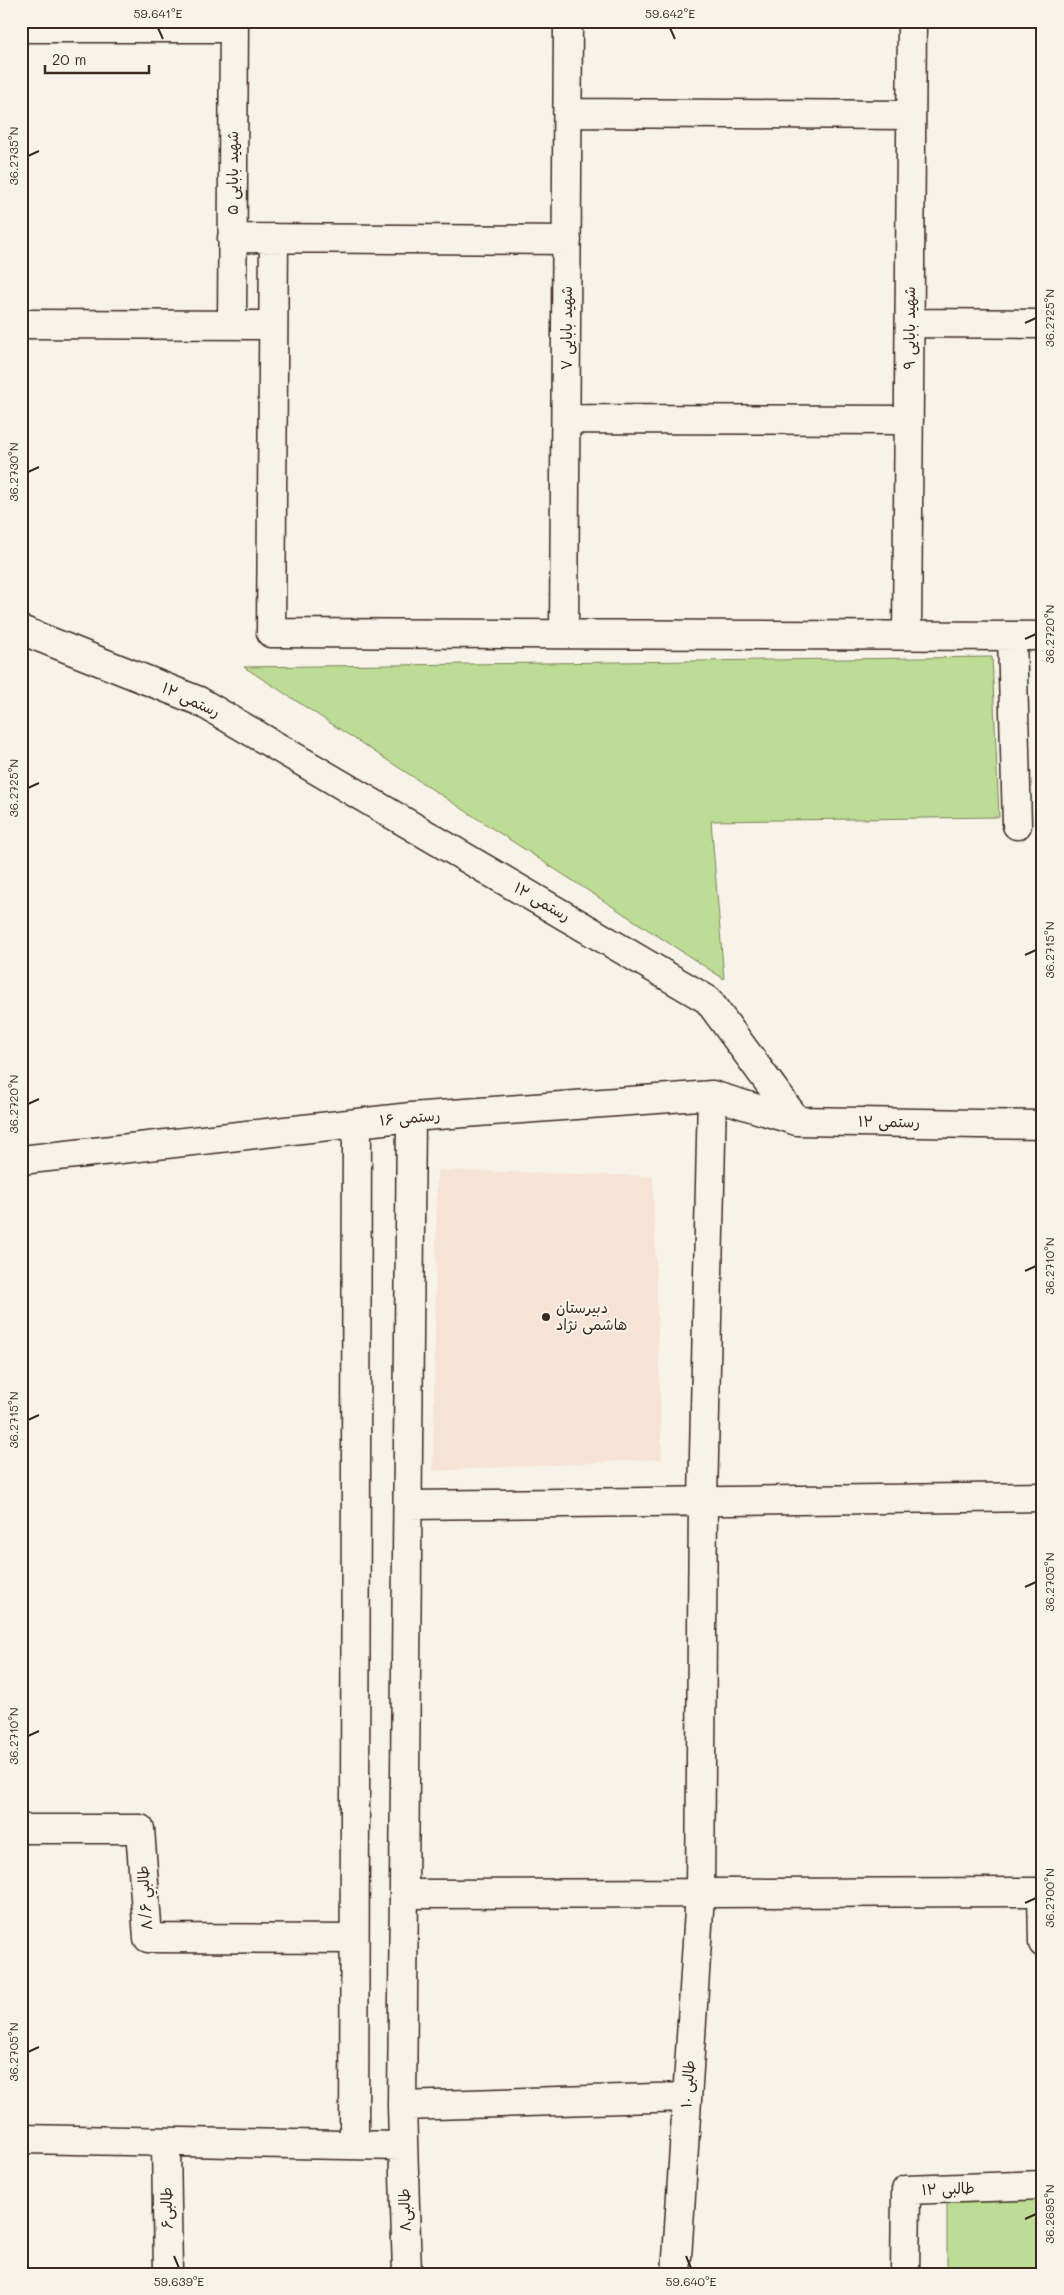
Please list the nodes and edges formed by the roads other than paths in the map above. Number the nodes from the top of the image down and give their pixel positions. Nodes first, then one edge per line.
1 (568, 21) edge
2 (912, 21) edge
3 (234, 25) edge
4 (21, 28) edge
5 (568, 114) junction
6 (911, 114) junction
7 (232, 238) junction
8 (274, 238) junction
9 (567, 240) junction
10 (910, 323) junction
11 (21, 324) edge
12 (232, 324) junction
13 (1043, 324) edge
14 (273, 325) junction
15 (566, 419) junction
16 (909, 420) junction
17 (21, 630) edge
18 (564, 634) junction
19 (907, 635) junction
20 (1012, 636) junction
21 (1043, 636) edge
22 (1017, 825) dead end
23 (712, 1095) junction
24 (411, 1117) junction
25 (797, 1121) junction
26 (357, 1123) junction
27 (1043, 1124) edge
28 (21, 1160) edge
29 (1043, 1497) edge
30 (703, 1500) junction
31 (408, 1505) junction
32 (21, 1829) edge
33 (1042, 1892) edge
34 (404, 1894) junction
35 (700, 1894) junction
36 (354, 1939) junction
37 (1043, 1943) edge
38 (687, 2097) junction
39 (402, 2106) junction
40 (21, 2139) edge
41 (166, 2142) junction
42 (354, 2145) junction
43 (402, 2146) junction
44 (1043, 2185) edge
45 (168, 2274) edge
46 (407, 2274) edge
47 (676, 2274) edge
48 (905, 2274) edge

1 - 5 street, شهید بابایی ۷
2 - 6 street, شهید بابایی ۹
3 - 4 street
3 - 7 street, شهید بابایی ۵
5 - 6 street
5 - 9 street, شهید بابایی ۷
6 - 10 street, شهید بابایی ۹
7 - 8 street
7 - 12 street, شهید بابایی ۵
8 - 9 street
8 - 14 street
9 - 15 street, شهید بابایی ۷
10 - 13 street
10 - 16 street, شهید بابایی ۹
11 - 12 street
12 - 14 street
14 - 18 street
15 - 16 street
15 - 18 street, شهید بابایی ۷
16 - 19 street, شهید بابایی ۹
17 - 25 street, رستمی ۱۲
18 - 19 street
19 - 20 street
20 - 21 street
20 - 22 street
23 - 24 street, رستمی ۱۶
23 - 25 street, رستمی ۱۶
23 - 30 street, طالبی ۱۰
24 - 26 street, رستمی ۱۶
24 - 31 street, طالبی۸
25 - 27 street, رستمی ۱۲
26 - 28 street, رستمی ۱۶
26 - 36 street
29 - 30 street
30 - 31 street
30 - 35 street, طالبی ۱۰
31 - 34 street, طالبی۸
32 - 36 street, طالبي ۸/۶
33 - 35 street
33 - 37 street
34 - 35 street
34 - 39 street, طالبی۸
35 - 38 street, طالبی ۱۰
36 - 42 street
38 - 39 street
38 - 47 street, طالبی ۱۰
39 - 43 street, طالبی۸
40 - 41 street
41 - 42 street
41 - 45 street, طالبی۶
42 - 43 street
43 - 46 street, طالبی۸
44 - 48 street, طالبی ۱۲

